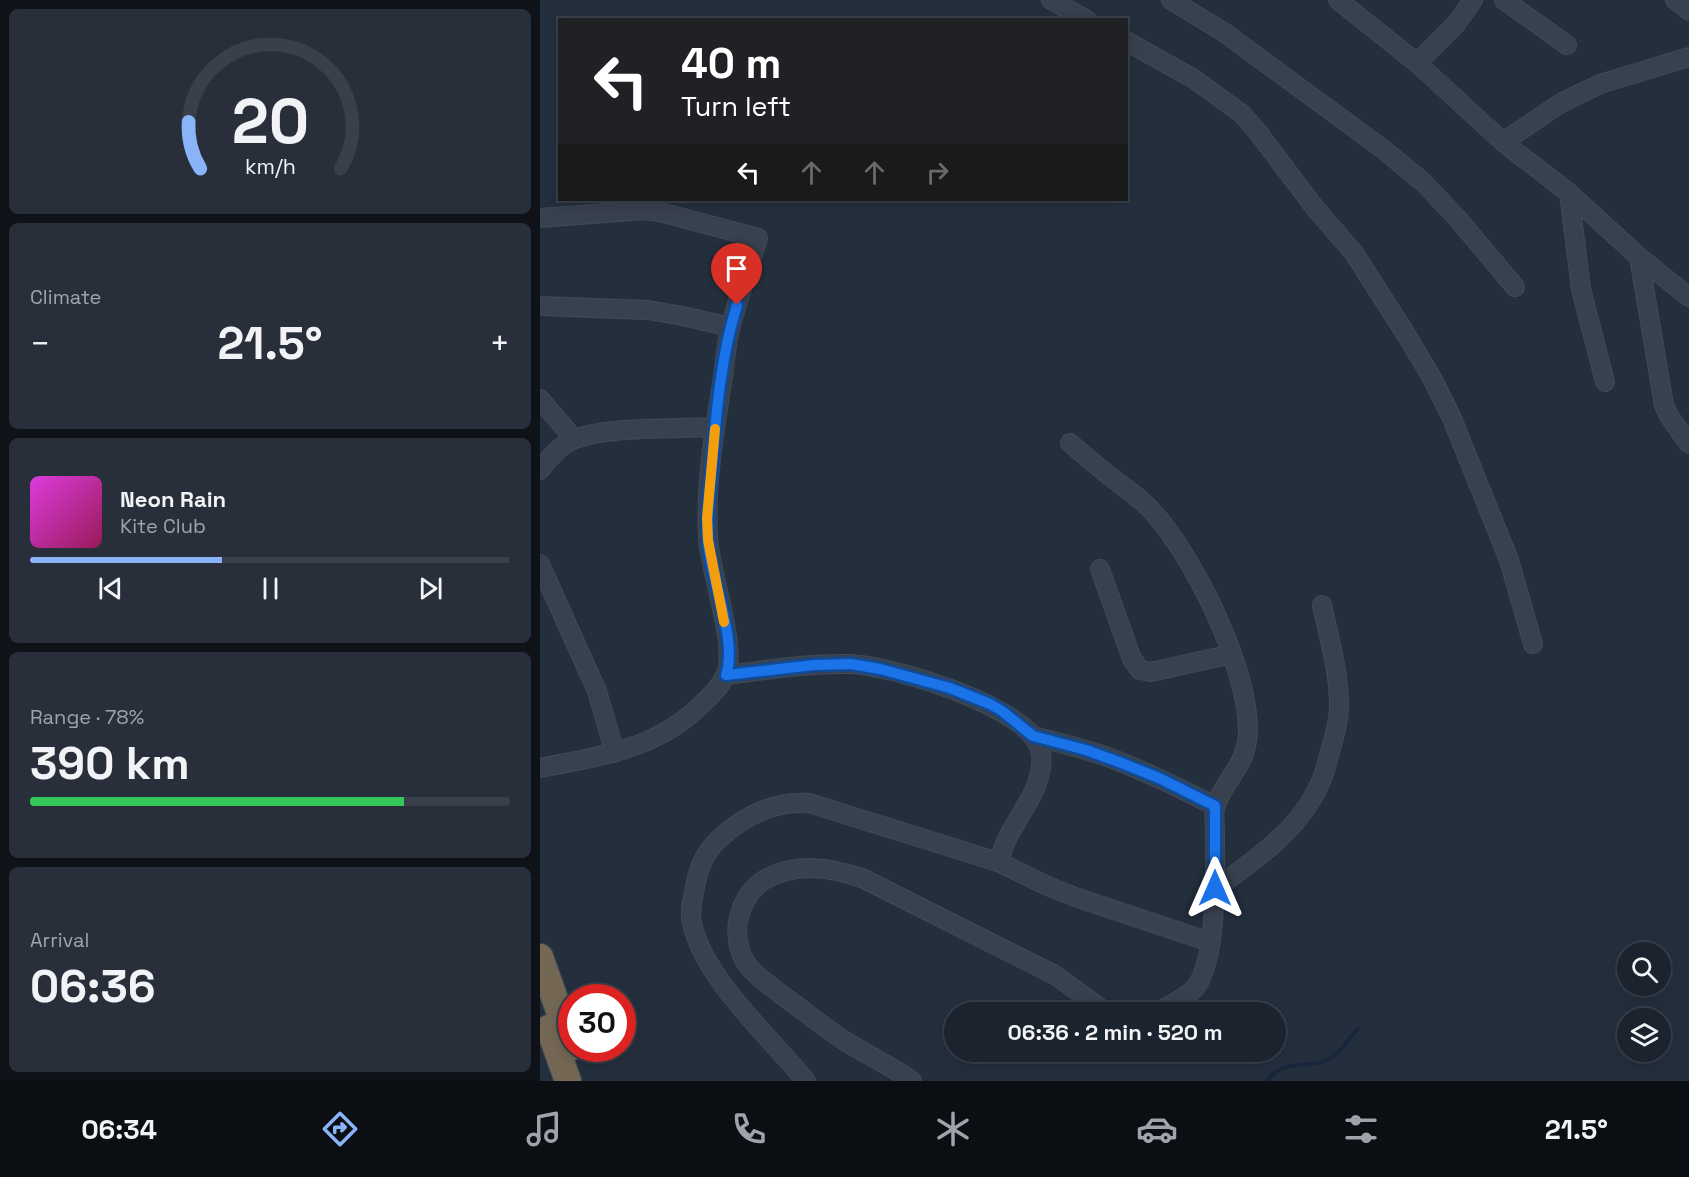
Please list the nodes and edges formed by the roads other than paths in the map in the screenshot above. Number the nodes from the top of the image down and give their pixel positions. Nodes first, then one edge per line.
1 (1051, 0) edge
2 (1171, 0) edge
3 (1338, 0) edge
4 (1473, 0) edge
5 (1504, 0) edge
6 (1675, 0) edge
7 (1689, 10) edge
8 (1083, 18) edge
9 (1128, 42) edge
10 (1567, 45) dead end
11 (1689, 57) edge
12 (1417, 63) junction
13 (1503, 142) junction
14 (1569, 193) junction
15 (540, 218) edge
16 (1639, 256) junction
17 (1515, 287) dead end
18 (1689, 297) edge
19 (540, 306) edge
20 (730, 327) junction
21 (1605, 382) dead end
22 (540, 399) edge
23 (715, 427) junction
24 (574, 439) junction
25 (1070, 443) dead end
26 (1689, 444) edge
27 (540, 470) edge
28 (540, 564) edge
29 (1100, 569) dead end
30 (1322, 605) dead end
31 (1533, 644) dead end
32 (1232, 654) junction
33 (726, 675) junction
34 (1033, 736) junction
35 (615, 753) junction
36 (540, 768) edge
37 (1215, 806) junction
38 (998, 862) junction
39 (1215, 888) junction
40 (1210, 942) junction
41 (540, 957) edge
42 (1092, 1002) edge
43 (1176, 1002) edge
44 (540, 1003) edge
45 (558, 1008) edge
46 (577, 1062) edge
47 (568, 1081) edge
48 (584, 1081) edge
49 (806, 1081) edge
50 (912, 1081) edge

1 - 8 street
2 - 17 street
3 - 12 street
4 - 12 street
5 - 10 street
6 - 7 street
9 - 31 street
11 - 13 street
12 - 13 street
13 - 14 street
14 - 16 street
14 - 21 street
15 - 20 street
16 - 18 street
16 - 26 street
19 - 20 street
20 - 23 street
22 - 24 street
23 - 24 street
23 - 33 street
24 - 27 street
25 - 32 street
28 - 35 street
29 - 32 street
30 - 39 street
32 - 37 street
33 - 34 street
33 - 35 street
34 - 37 street
34 - 38 street
35 - 36 street
37 - 39 street
38 - 40 street
38 - 49 street
39 - 40 street
40 - 43 street
41 - 45 highway
42 - 50 street
44 - 47 highway
46 - 48 highway

